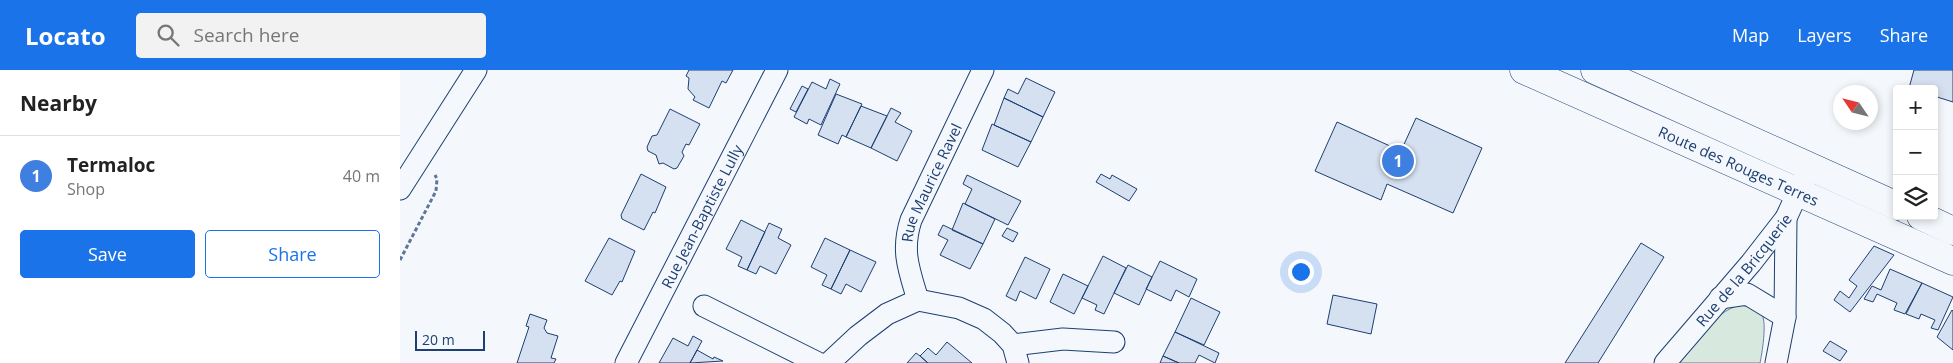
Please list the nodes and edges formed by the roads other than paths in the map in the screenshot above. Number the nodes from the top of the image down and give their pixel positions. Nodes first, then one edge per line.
1 (476, 70) edge
2 (777, 70) edge
3 (983, 70) edge
4 (1524, 70) edge
5 (1595, 70) edge
6 (1628, 77) edge
7 (1810, 167) junction
8 (400, 189) edge
9 (1798, 192) junction
10 (1893, 204) edge
11 (1786, 218) junction
12 (1930, 220) edge
13 (1953, 231) edge
14 (1953, 261) edge
15 (1720, 298) junction
16 (918, 300) junction
17 (704, 306) dead end
18 (1784, 317) junction
19 (1114, 342) dead end
20 (1015, 354) edge
21 (1668, 361) edge
22 (626, 363) edge
23 (818, 363) edge
24 (830, 363) edge
25 (1776, 363) edge

1 - 8 street
2 - 22 street, Rue Jean-Baptiste Lully
3 - 16 street, Rue Maurice Ravel
4 - 9 main road, Route des Rouges Terres
5 - 6 main road, Route des Rouges Terres
6 - 7 main road, Route des Rouges Terres
7 - 9 street, Rue de la Bricquerie
7 - 10 main road, Route des Rouges Terres
9 - 11 street, Rue de la Bricquerie
9 - 14 main road, Route des Rouges Terres
11 - 15 street, Rue de la Bricquerie
11 - 18 street
12 - 13 main road
15 - 18 street
15 - 21 street, Rue de la Bricquerie
16 - 20 street
16 - 24 street
17 - 23 street
18 - 25 street
19 - 20 street

